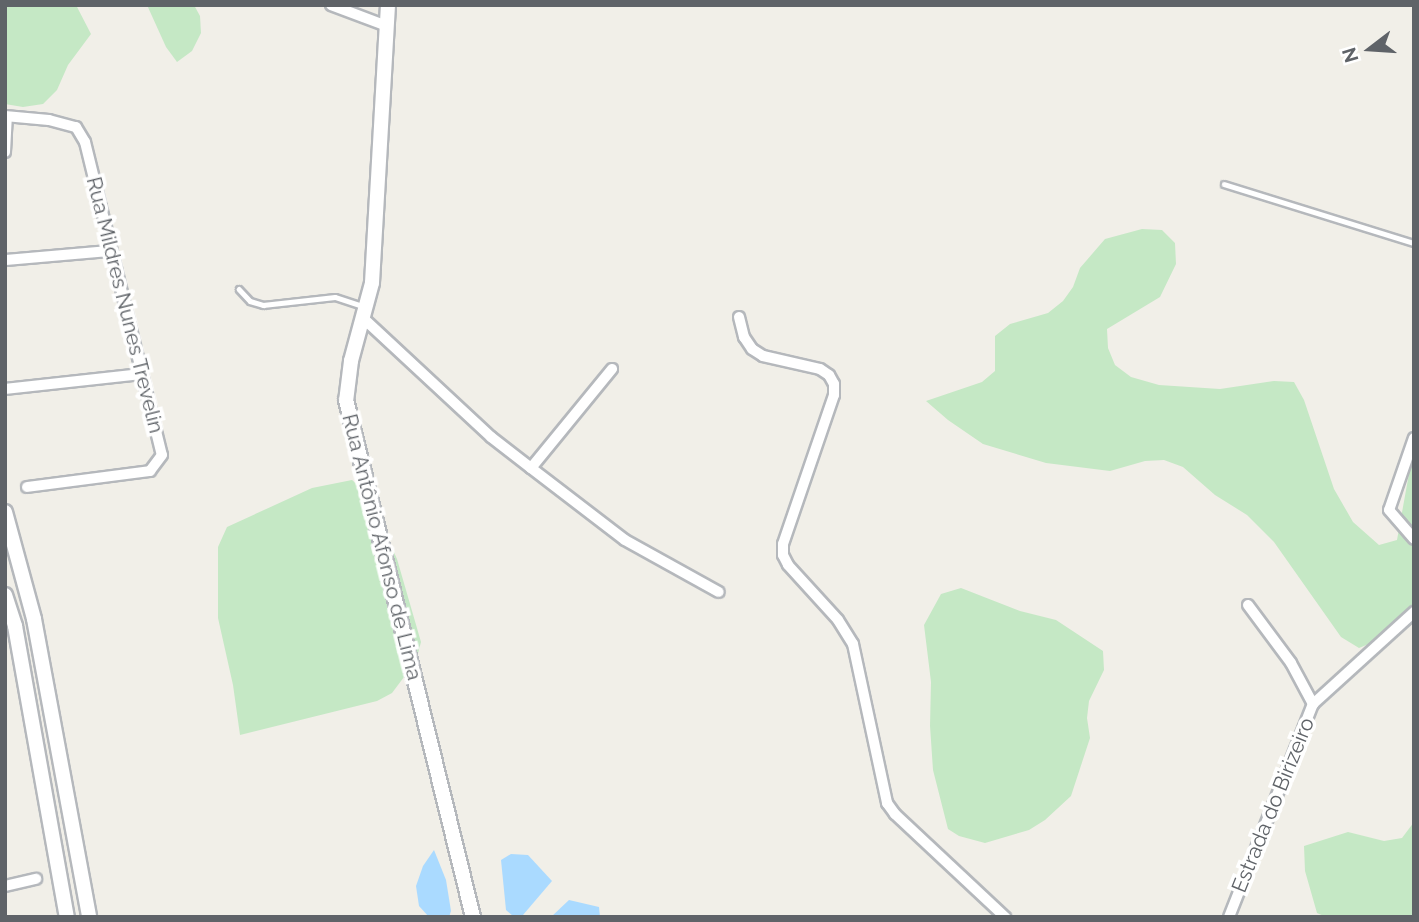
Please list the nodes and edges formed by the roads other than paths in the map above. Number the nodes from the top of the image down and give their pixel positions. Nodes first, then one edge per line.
1 (331, 5) edge
2 (388, 5) edge
3 (387, 26) junction
4 (6, 116) edge
5 (5, 152) edge
6 (1224, 184) dead end
7 (1414, 243) edge
8 (110, 251) junction
9 (5, 260) edge
10 (239, 289) dead end
11 (364, 313) junction
12 (739, 317) dead end
13 (612, 369) dead end
14 (141, 374) junction
15 (5, 389) edge
16 (1414, 438) edge
17 (531, 468) junction
18 (27, 488) dead end
19 (5, 512) edge
20 (1414, 539) edge
21 (10, 550) edge
22 (719, 592) dead end
23 (5, 595) edge
24 (1248, 605) dead end
25 (1414, 612) edge
26 (1313, 704) junction
27 (36, 878) dead end
28 (5, 886) edge
29 (67, 917) edge
30 (89, 917) edge
31 (473, 917) edge
32 (1005, 917) edge
33 (1229, 917) edge

1 - 3 street
2 - 3 main road, Rua Antônio Afonso de Lima
3 - 11 main road, Rua Antônio Afonso de Lima
4 - 5 street
4 - 8 street, Rua Mildres Nunes Trevelin
6 - 7 lane
8 - 9 street
8 - 14 street, Rua Mildres Nunes Trevelin
10 - 11 lane
11 - 17 street
11 - 31 main road, Rua Antônio Afonso de Lima
12 - 32 street
13 - 17 street
14 - 15 street
14 - 18 street, Rua Mildres Nunes Trevelin
16 - 20 street
17 - 22 street
19 - 21 main road
21 - 30 main road
23 - 29 main road
24 - 26 street
25 - 26 street, Estrada do Birizeiro
26 - 33 street, Estrada do Birizeiro
27 - 28 street

